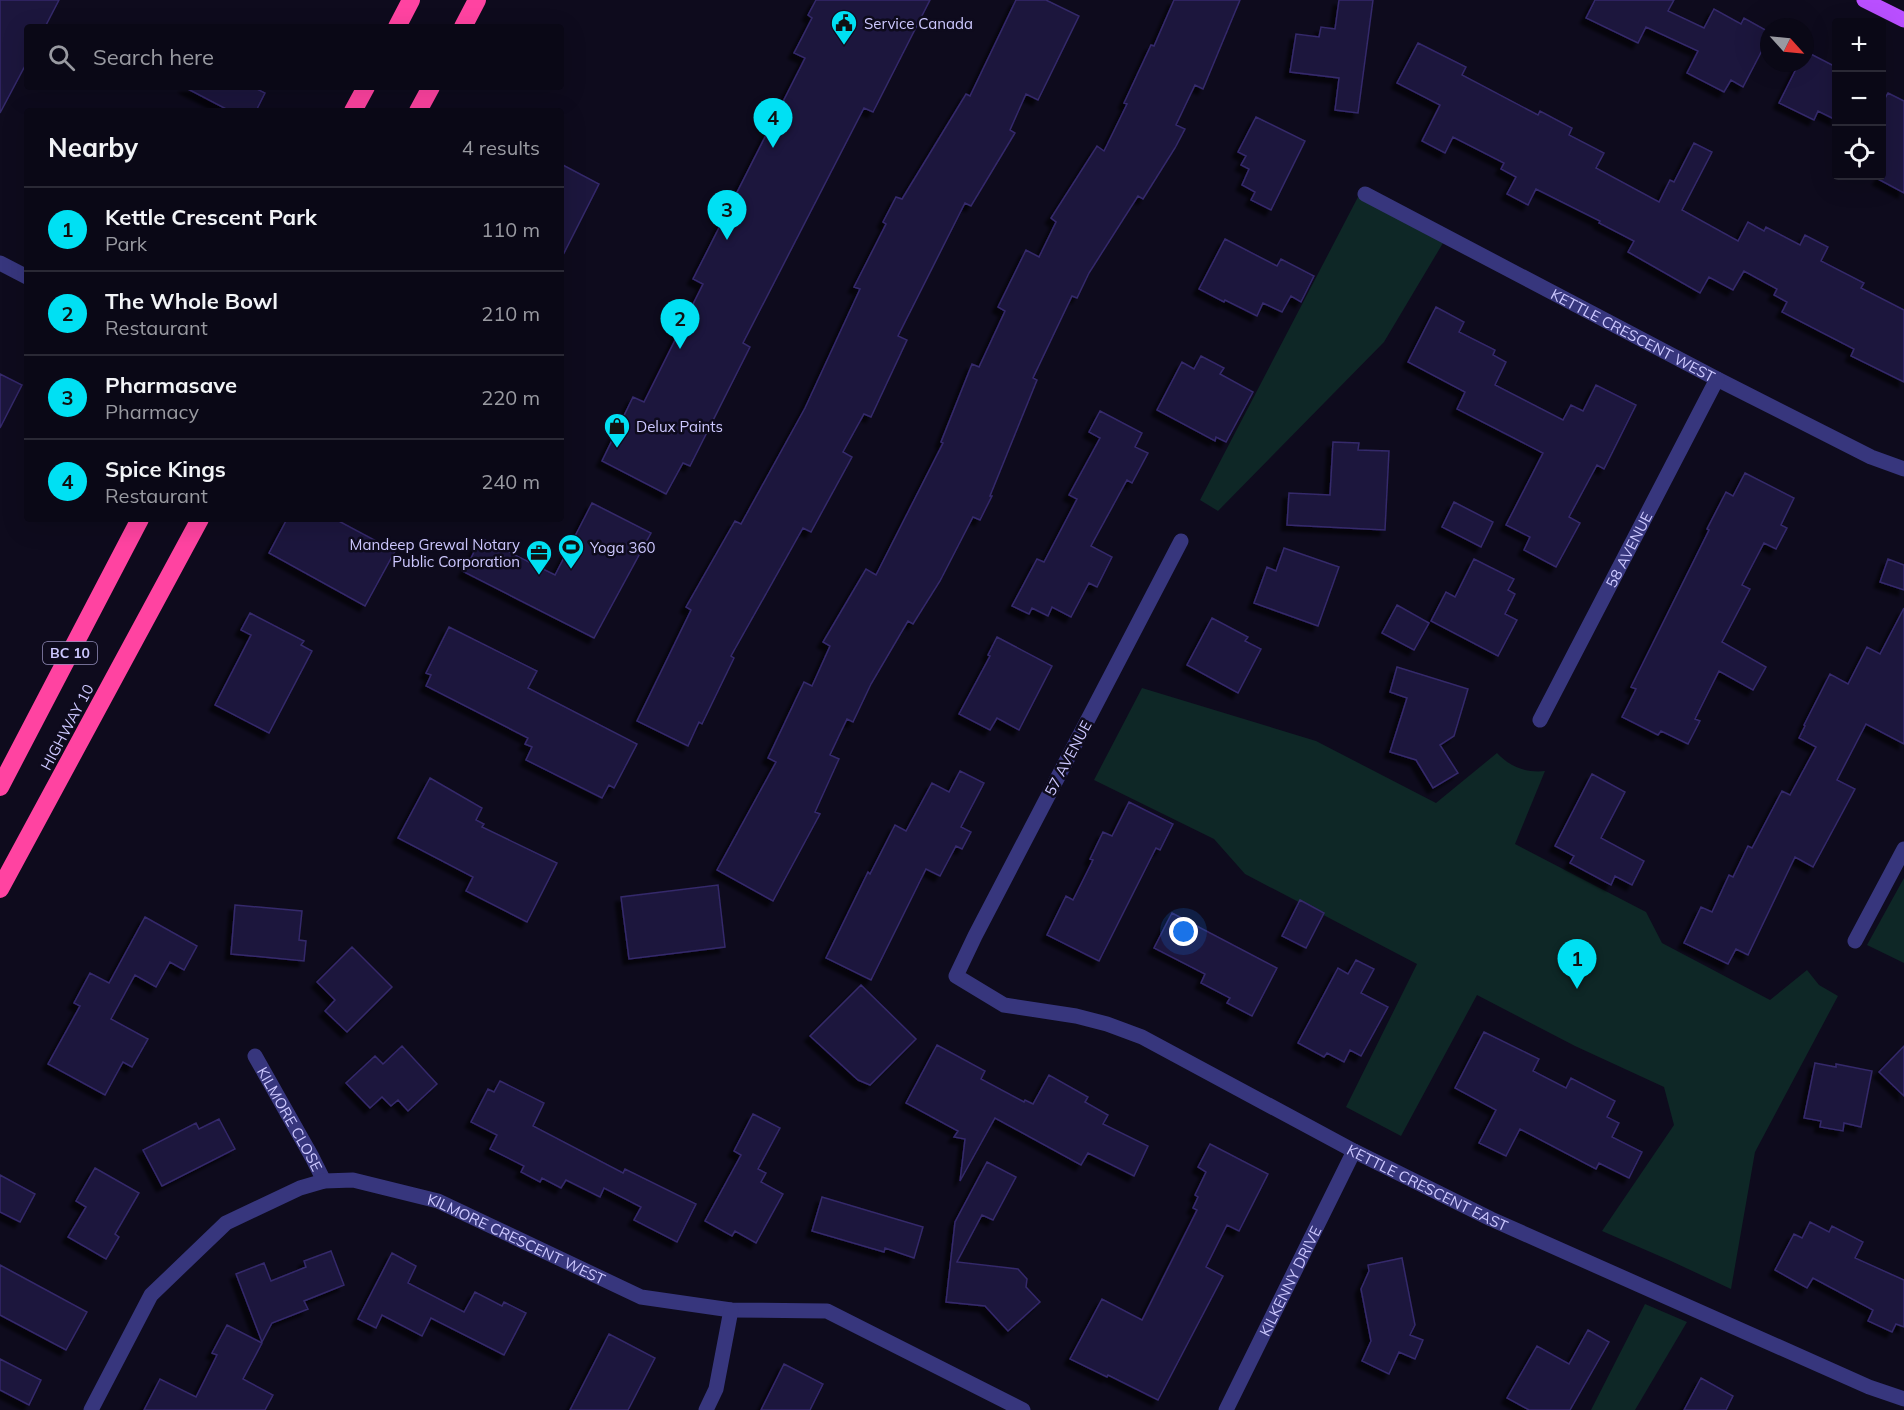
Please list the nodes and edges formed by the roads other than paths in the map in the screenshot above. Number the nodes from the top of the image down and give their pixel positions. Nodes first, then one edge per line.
1 (411, 0) edge
2 (477, 0) edge
3 (1864, 0) edge
4 (1904, 20) edge
5 (399, 24) edge
6 (465, 24) edge
7 (364, 90) edge
8 (428, 90) edge
9 (355, 108) edge
10 (420, 108) edge
11 (1365, 194) dead end
12 (0, 263) edge
13 (24, 275) edge
14 (1717, 380) junction
15 (1904, 469) edge
16 (138, 522) edge
17 (198, 522) edge
18 (1181, 542) dead end
19 (1540, 720) dead end
20 (0, 787) edge
21 (1904, 849) edge
22 (0, 889) edge
23 (1855, 941) dead end
24 (956, 976) joint
25 (255, 1056) dead end
26 (1354, 1151) junction
27 (324, 1181) junction
28 (731, 1310) junction
29 (1904, 1399) edge
30 (91, 1410) edge
31 (706, 1410) edge
32 (1023, 1410) edge
33 (1226, 1410) edge

1 - 5 highway
2 - 6 highway
3 - 4 main road
7 - 9 highway
8 - 10 highway
11 - 14 street, KETTLE CRESCENT WEST
12 - 13 street
14 - 15 street, KETTLE CRESCENT WEST
14 - 19 street, 58 AVENUE
16 - 20 highway, HIGHWAY 10 / BC 10
17 - 22 highway, HIGHWAY 10 / BC 10
18 - 24 street, 57 AVENUE
21 - 23 street
24 - 26 street, KETTLE CRESCENT EAST
25 - 27 street, KILMORE CLOSE
26 - 29 street, KETTLE CRESCENT EAST
26 - 33 street, KILKENNY DRIVE
27 - 28 street, KILMORE CRESCENT WEST
27 - 30 street, KILMORE CRESCENT WEST
28 - 31 street
28 - 32 street, KILMORE CRESCENT WEST

